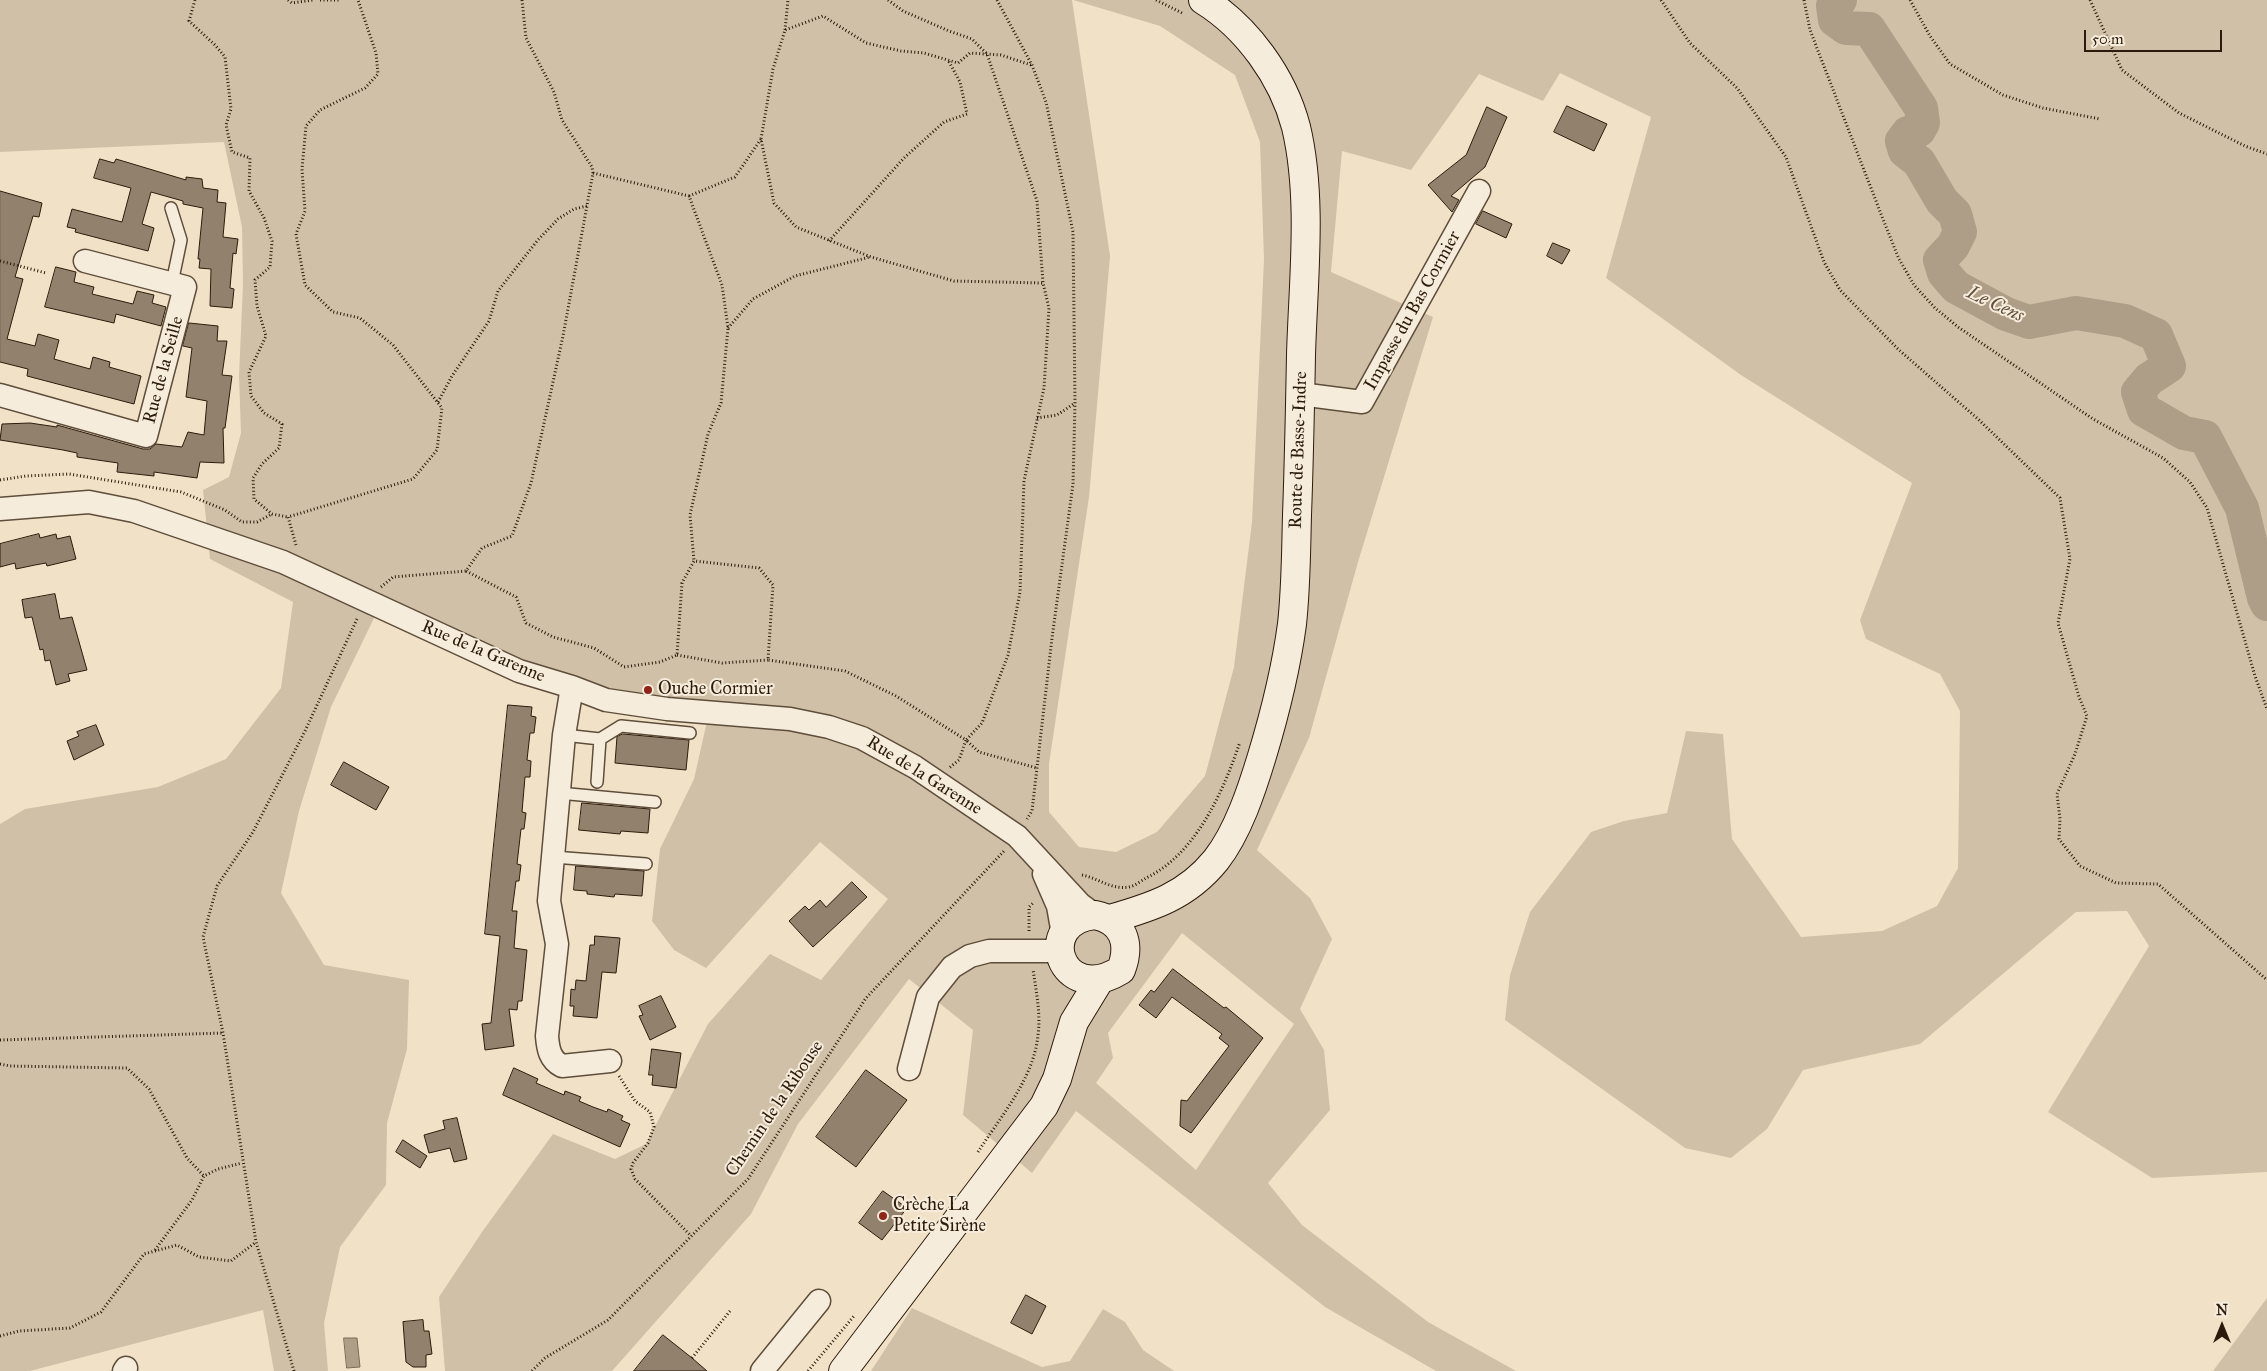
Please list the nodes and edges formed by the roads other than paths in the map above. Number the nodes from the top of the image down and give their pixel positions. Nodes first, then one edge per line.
1 (1195, 8) edge
2 (1479, 191) dead end
3 (171, 208) dead end
4 (85, 261) dead end
5 (172, 284) junction
6 (1300, 394) junction
7 (0, 395) edge
8 (0, 509) edge
9 (572, 687) junction
10 (690, 733) dead end
11 (564, 735) junction
12 (600, 740) junction
13 (597, 782) dead end
14 (559, 793) junction
15 (655, 802) dead end
16 (553, 857) junction
17 (646, 864) dead end
18 (1056, 884) junction
19 (1169, 899) junction
20 (1102, 917) junction
21 (1064, 951) junction
22 (1126, 952) junction
23 (1099, 981) junction
24 (1074, 1022) junction
25 (610, 1061) road end
26 (909, 1069) dead end
27 (819, 1301) dead end
28 (762, 1371) edge
29 (843, 1371) edge

1 - 6 main road, Route de Basse-Indre
2 - 6 street, Impasse du Bas Cormier
3 - 5 lane
4 - 5 street
5 - 7 street, Rue de la Seille
6 - 19 main road, Route de Basse-Indre
8 - 9 street, Rue de la Garenne
9 - 11 street
9 - 18 street, Rue de la Garenne
10 - 12 lane
11 - 12 lane
11 - 14 street
12 - 13 lane
14 - 15 lane
14 - 16 street
16 - 17 lane
16 - 25 street
18 - 20 street, Rue de la Garenne
18 - 21 street, Rue de la Garenne
19 - 20 main road, Route de Basse-Indre
19 - 22 main road, Route de Basse-Indre
20 - 21 main road
20 - 22 main road
21 - 23 main road
21 - 24 main road
21 - 26 street
22 - 23 main road
23 - 24 main road
24 - 29 main road
27 - 28 street

